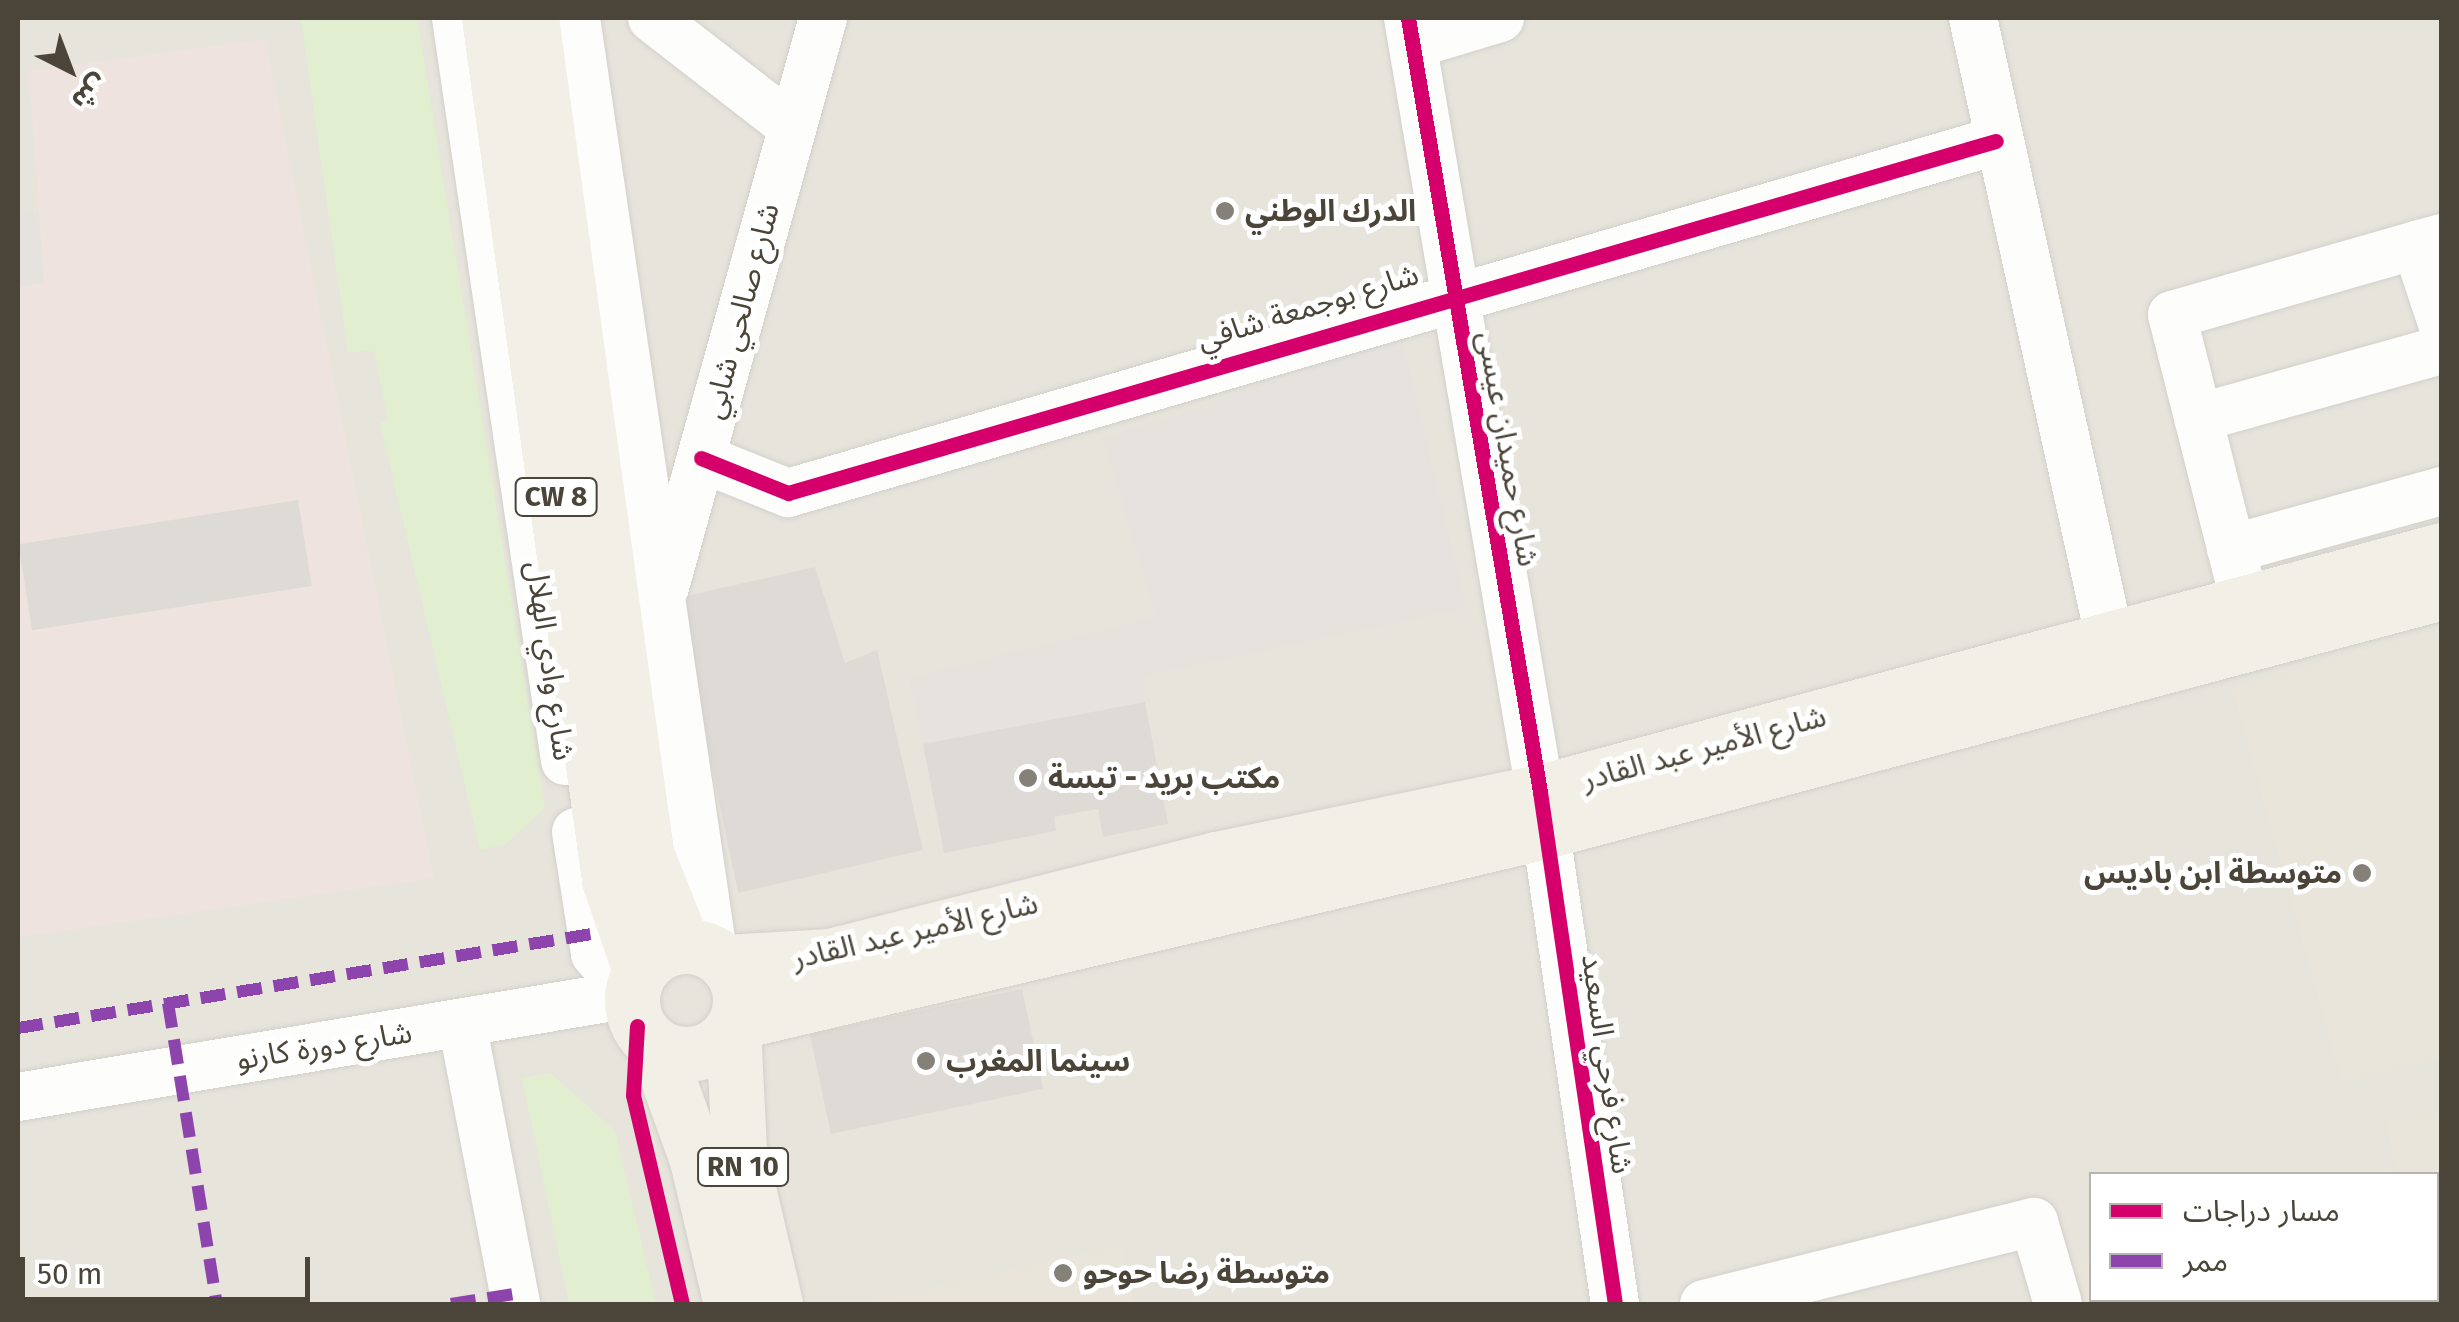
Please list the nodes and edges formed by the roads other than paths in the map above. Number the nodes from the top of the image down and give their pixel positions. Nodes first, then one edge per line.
1 (456, 18) edge
2 (488, 18) edge
3 (531, 18) edge
4 (576, 18) edge
5 (652, 18) edge
6 (823, 18) edge
7 (1500, 18) edge
8 (1973, 18) edge
9 (1411, 31) edge
10 (792, 126) junction
11 (1996, 140) junction
12 (2429, 241) edge
13 (1452, 292) junction
14 (2442, 322) edge
15 (2442, 350) edge
16 (2198, 418) junction
17 (700, 458) junction
18 (2442, 491) edge
19 (2230, 549) junction
20 (2442, 550) edge
21 (2442, 592) edge
22 (2244, 603) junction
23 (660, 605) junction
24 (2110, 640) junction
25 (1543, 811) junction
26 (679, 965) junction
27 (462, 1023) junction
28 (735, 1024) junction
29 (656, 1046) junction
30 (18, 1097) edge
31 (516, 1304) edge
32 (732, 1304) edge
33 (775, 1304) edge
34 (1615, 1304) edge
35 (1704, 1304) edge
36 (2058, 1304) edge

1 - 26 street, شارع وادي الهلال
2 - 26 main road, شارع وادي الهلال / CW 8
3 - 26 main road, CW 8
4 - 23 street
5 - 10 street
6 - 10 street, شارع صالحي شابي
7 - 9 street
8 - 11 street
9 - 13 street, شارع حميدان عيسى
10 - 17 street, شارع صالحي شابي
11 - 13 street, شارع بوجمعة شافي
11 - 24 street
12 - 14 street
12 - 16 street
13 - 17 street, شارع بوجمعة شافي
13 - 25 street, شارع حميدان عيسى
15 - 16 street
16 - 19 street
17 - 23 street, شارع صالحي شابي
18 - 19 street
19 - 22 street
20 - 22 main road, شارع الأمير عبد القادر
21 - 25 main road, شارع الأمير عبد القادر
22 - 24 main road, شارع الأمير عبد القادر
23 - 26 street
24 - 25 main road, شارع الأمير عبد القادر
25 - 26 main road, شارع الأمير عبد القادر
25 - 28 main road, شارع الأمير عبد القادر
25 - 34 street, شارع فرحي السعيد
26 - 27 street, شارع دورة كارنو
26 - 28 main road
26 - 29 main road
27 - 30 street, شارع دورة كارنو
27 - 31 street
28 - 29 main road, شارع الأمير عبد القادر
28 - 33 main road, RN 10
29 - 32 main road, RN 10
35 - 36 street

